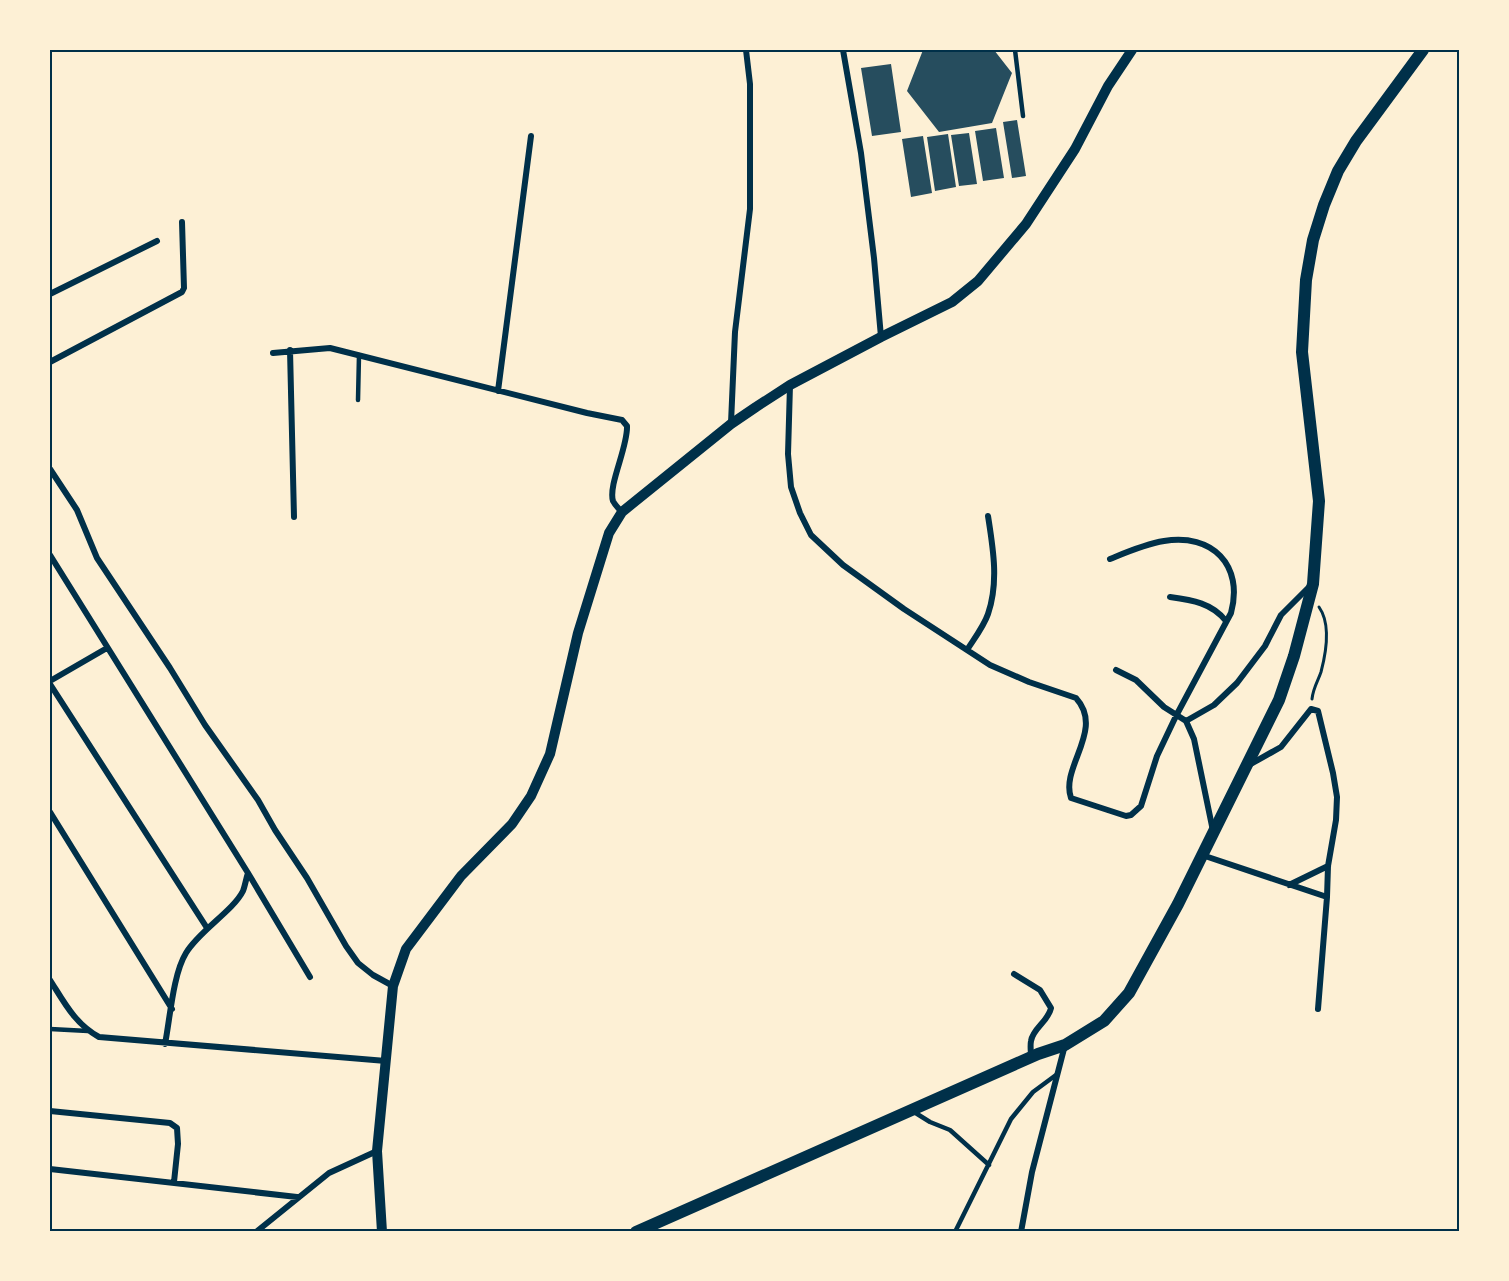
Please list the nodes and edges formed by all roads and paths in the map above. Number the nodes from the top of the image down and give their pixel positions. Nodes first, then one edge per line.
1 (746, 50) edge
2 (843, 50) edge
3 (1016, 50) edge
4 (1132, 50) edge
5 (1423, 50) edge
6 (1023, 116) dead end
7 (531, 136) dead end
8 (182, 222) dead end
9 (157, 241) dead end
10 (50, 294) edge
11 (881, 337) junction
12 (290, 350) junction
13 (273, 353) dead end
14 (359, 355) junction
15 (50, 362) edge
16 (790, 386) junction
17 (498, 391) junction
18 (358, 400) dead end
19 (731, 424) junction
20 (50, 470) edge
21 (622, 512) junction
22 (988, 516) dead end
23 (294, 517) dead end
24 (50, 555) edge
25 (1110, 559) dead end
26 (1312, 590) junction
27 (1170, 597) dead end
28 (1226, 621) junction
29 (107, 648) junction
30 (967, 650) junction
31 (1116, 670) dead end
32 (50, 682) edge
33 (1311, 709) junction
34 (1176, 716) junction
35 (1186, 722) junction
36 (1244, 768) junction
37 (50, 812) edge
38 (1213, 832) junction
39 (1202, 855) junction
40 (1328, 866) junction
41 (248, 873) junction
42 (1289, 885) junction
43 (1327, 897) junction
44 (207, 928) junction
45 (1014, 974) dead end
46 (310, 977) dead end
47 (50, 980) edge
48 (393, 986) junction
49 (172, 1009) junction
50 (1318, 1009) dead end
51 (50, 1029) edge
52 (88, 1031) junction
53 (165, 1044) junction
54 (1065, 1045) junction
55 (1031, 1057) junction
56 (386, 1061) junction
57 (1056, 1075) junction
58 (911, 1110) junction
59 (50, 1111) edge
60 (377, 1151) junction
61 (989, 1166) junction
62 (50, 1169) edge
63 (174, 1182) junction
64 (297, 1197) junction
65 (256, 1232) edge
66 (382, 1232) edge
67 (636, 1232) edge
68 (955, 1232) edge
69 (1021, 1232) edge

1 - 19 street
2 - 11 street
3 - 6 lane
4 - 11 street
5 - 26 main road
7 - 17 street
8 - 15 street
9 - 10 street
11 - 16 street
12 - 13 street
12 - 14 street
12 - 23 street
14 - 17 street
14 - 18 lane
16 - 19 street
16 - 30 street
17 - 21 street
19 - 21 street
20 - 48 street
21 - 48 street
22 - 30 street
24 - 29 street
25 - 28 street
26 - 33 path
26 - 35 street
26 - 36 main road
27 - 28 street
28 - 34 street
29 - 32 street
29 - 41 street
30 - 34 street
31 - 34 street
32 - 44 street
33 - 36 street
33 - 40 street
34 - 35 street
35 - 38 street
36 - 38 main road
37 - 49 street
38 - 39 main road
39 - 42 street
39 - 54 main road
40 - 42 street
40 - 43 street
41 - 44 street
41 - 46 street
42 - 43 street
43 - 50 street
44 - 49 street
45 - 55 street
47 - 52 street
48 - 56 street
49 - 53 street
51 - 52 lane
52 - 53 street
53 - 56 street
54 - 55 main road
54 - 57 street
55 - 58 main road
56 - 60 street
57 - 61 lane
57 - 69 street
58 - 61 lane
58 - 67 main road
59 - 63 street
60 - 64 street
60 - 66 street
61 - 68 lane
62 - 63 street
63 - 64 street
64 - 65 street

